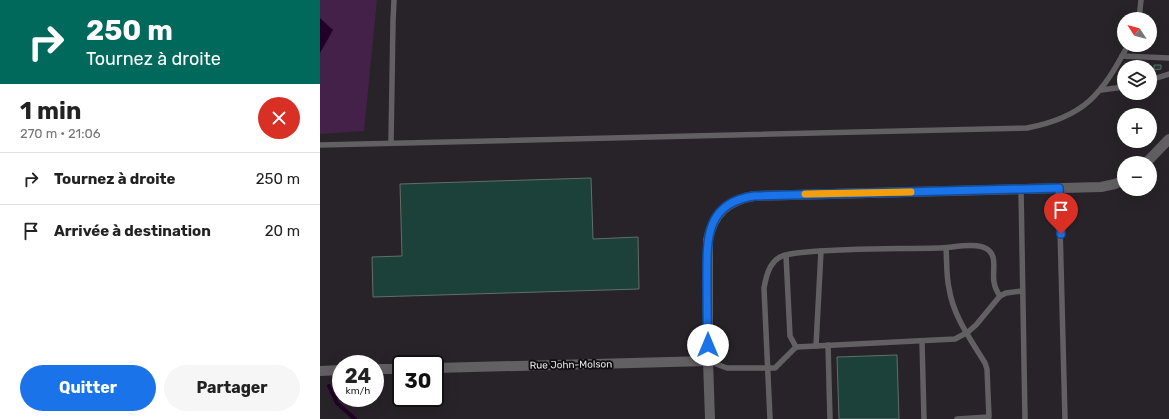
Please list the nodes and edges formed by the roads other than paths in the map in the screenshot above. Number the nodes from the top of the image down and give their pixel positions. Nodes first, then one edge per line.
1 (394, 0) edge
2 (1141, 0) edge
3 (1140, 12) edge
4 (1124, 52) edge
5 (1122, 56) junction
6 (1169, 58) edge
7 (1169, 74) edge
8 (1157, 78) edge
9 (1117, 88) edge
10 (1101, 90) junction
11 (1169, 139) edge
12 (391, 143) junction
13 (320, 145) edge
14 (1153, 156) edge
15 (1117, 183) edge
16 (1059, 188) junction
17 (1021, 189) junction
18 (946, 248) junction
19 (821, 251) junction
20 (786, 255) junction
21 (1022, 291) junction
22 (1000, 296) junction
23 (967, 333) junction
24 (922, 341) junction
25 (828, 345) junction
26 (816, 346) junction
27 (796, 347) junction
28 (708, 361) junction
29 (444, 368) edge
30 (768, 368) junction
31 (332, 370) edge
32 (320, 371) edge
33 (710, 419) edge
34 (770, 419) edge
35 (830, 419) edge
36 (924, 419) edge
37 (957, 419) edge
38 (1025, 419) edge
39 (1065, 419) edge

1 - 12 lane
2 - 3 lane
4 - 5 lane
5 - 6 lane
5 - 10 lane
7 - 8 lane
9 - 10 lane
10 - 12 lane
11 - 14 street
12 - 13 lane
15 - 16 street
16 - 17 street
16 - 39 lane
17 - 21 lane
17 - 28 street
18 - 19 lane
18 - 22 lane
18 - 23 lane
19 - 20 lane
19 - 26 lane
20 - 27 lane
20 - 30 lane
21 - 22 lane
21 - 38 lane
22 - 23 lane
23 - 24 lane
23 - 37 lane
24 - 25 lane
24 - 36 lane
25 - 26 lane
25 - 35 lane
26 - 27 lane
27 - 30 lane
28 - 29 street, Rue John-Molson
28 - 30 lane
28 - 33 street
30 - 34 lane
31 - 32 street

